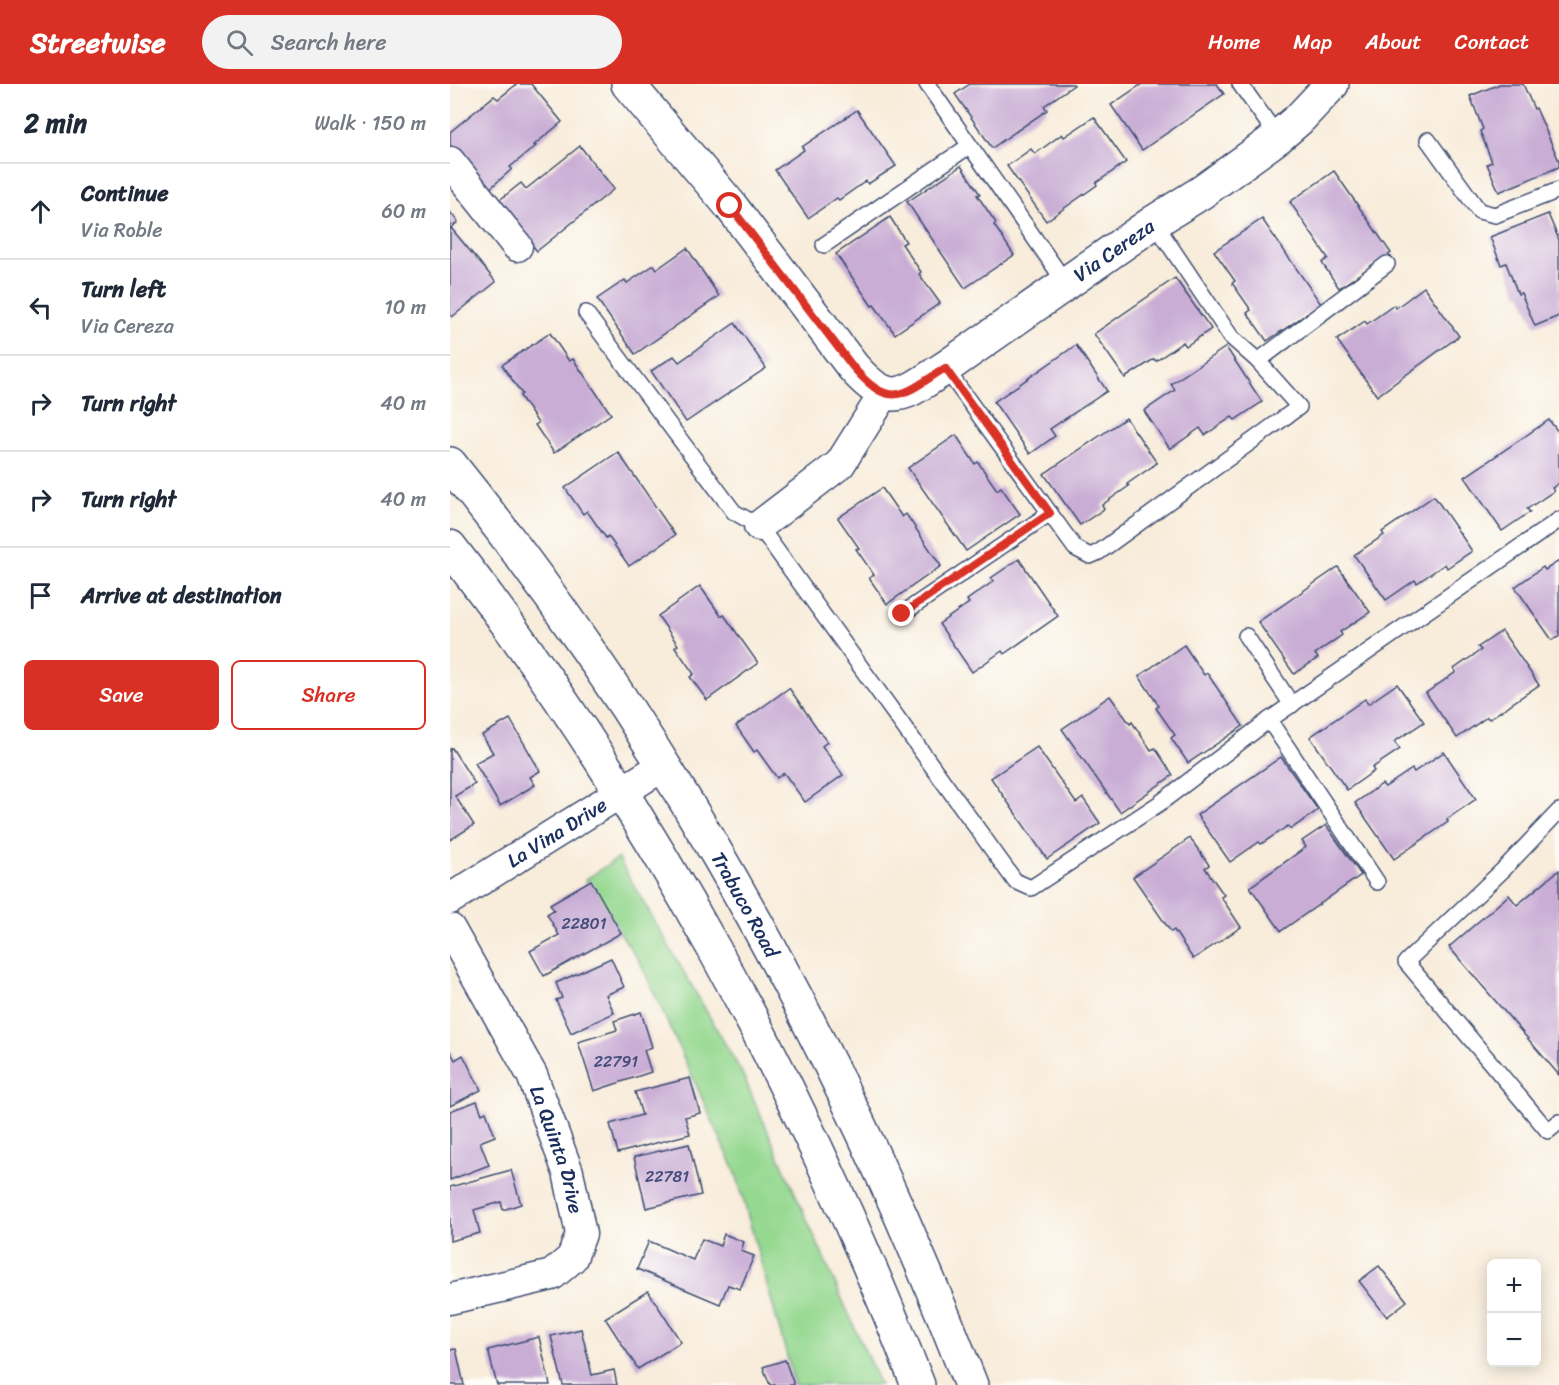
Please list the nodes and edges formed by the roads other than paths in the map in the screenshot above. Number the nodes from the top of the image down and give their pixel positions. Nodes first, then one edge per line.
1 (628, 84) edge
2 (927, 84) edge
3 (1240, 84) edge
4 (1332, 84) edge
5 (1278, 137) junction
6 (1428, 140) dead end
7 (969, 146) junction
8 (452, 169) edge
9 (1559, 190) edge
10 (1154, 222) junction
11 (824, 245) dead end
12 (517, 246) dead end
13 (1387, 264) dead end
14 (1066, 285) junction
15 (586, 313) dead end
16 (1258, 362) junction
17 (945, 368) junction
18 (884, 394) junction
19 (450, 464) edge
20 (1050, 513) junction
21 (1559, 520) edge
22 (759, 526) junction
23 (450, 546) edge
24 (902, 614) dead end
25 (1246, 636) dead end
26 (1292, 705) junction
27 (1269, 720) junction
28 (663, 766) junction
29 (621, 793) junction
30 (1559, 811) edge
31 (1377, 882) dead end
32 (450, 899) edge
33 (450, 929) edge
34 (1559, 1122) edge
35 (450, 1299) edge
36 (918, 1385) edge
37 (971, 1385) edge

1 - 18 main road
2 - 7 lane
3 - 5 lane
4 - 5 main road, Via Cereza
5 - 10 main road, Via Cereza
6 - 9 lane
7 - 11 lane
7 - 14 lane
8 - 12 street
10 - 14 main road, Via Cereza
10 - 16 lane
13 - 16 lane
14 - 17 main road, Via Cereza
15 - 22 lane
16 - 20 lane
17 - 18 main road, Via Cereza
17 - 20 lane
18 - 22 street
19 - 28 main road, Trabuco Road
20 - 24 lane
21 - 26 lane
22 - 27 lane
23 - 29 main road
25 - 26 lane
26 - 27 lane
27 - 31 lane
28 - 29 street, La Vina Drive
28 - 37 main road, Trabuco Road
29 - 32 street, La Vina Drive
29 - 36 main road
30 - 34 lane
33 - 35 street, La Quinta Drive

